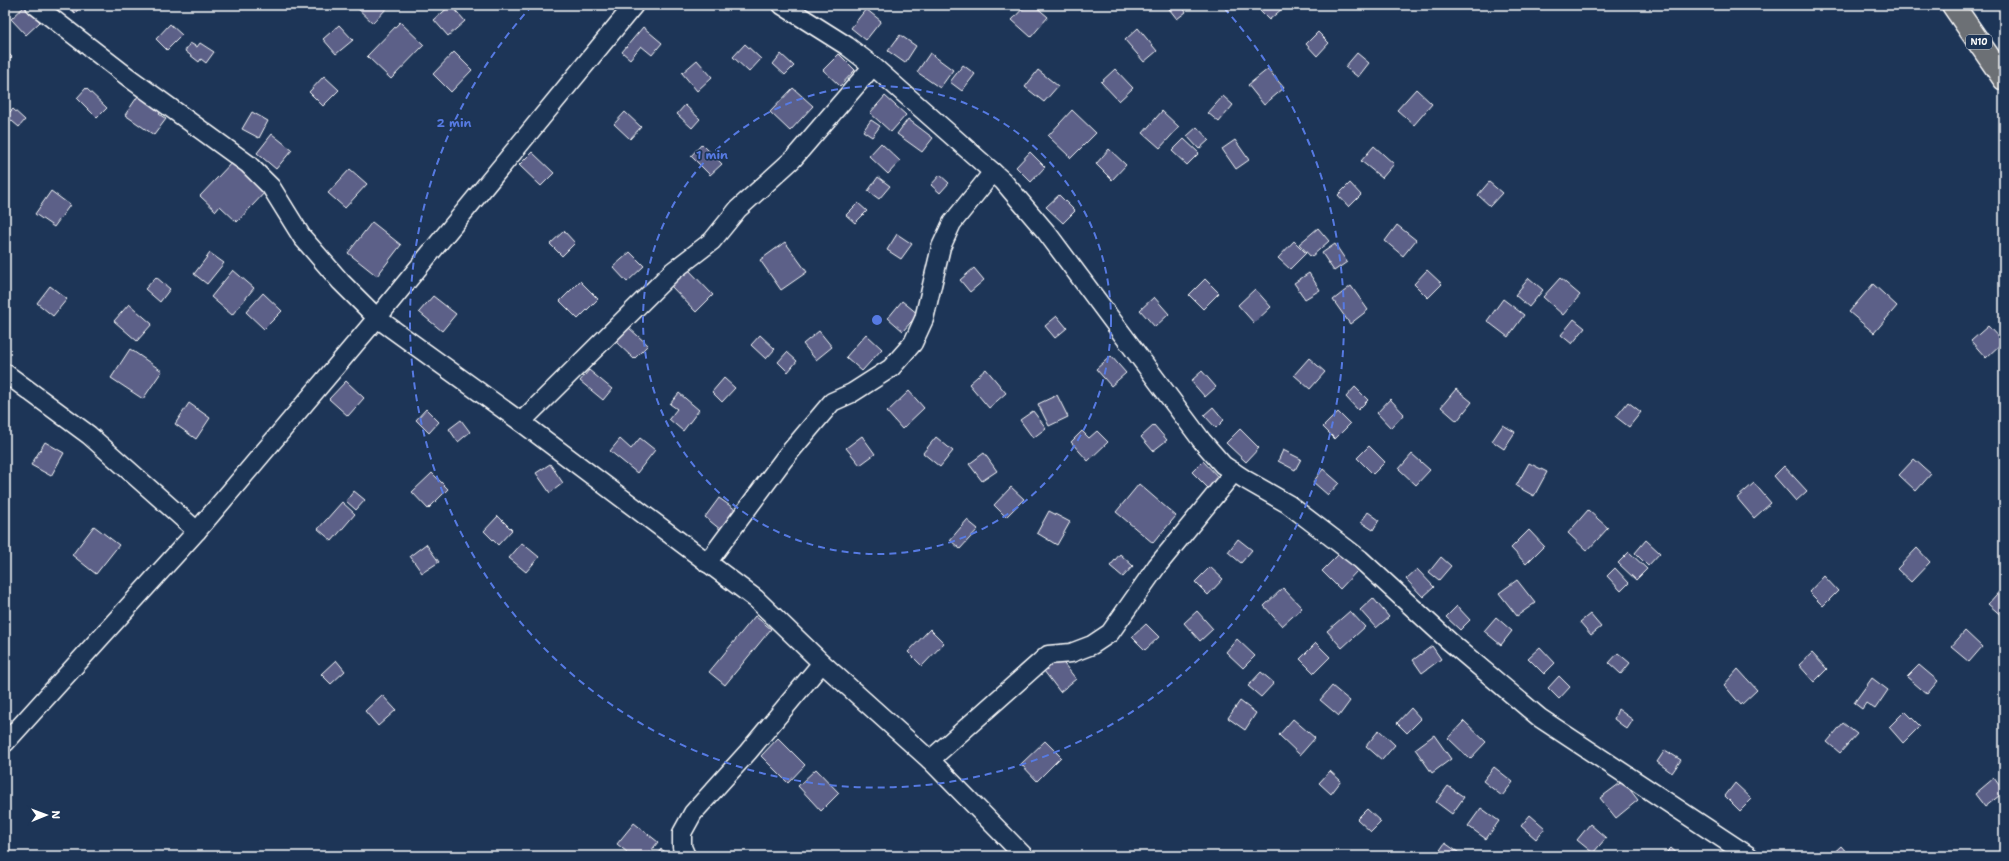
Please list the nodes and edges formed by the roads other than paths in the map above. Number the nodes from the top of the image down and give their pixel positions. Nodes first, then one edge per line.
1 (35, 5) edge
2 (634, 5) edge
3 (782, 5) edge
4 (1953, 5) edge
5 (873, 66) junction
6 (2004, 79) edge
7 (993, 172) junction
8 (377, 318) junction
9 (5, 373) edge
10 (521, 422) junction
11 (1234, 472) junction
12 (197, 531) junction
13 (707, 563) junction
14 (822, 663) junction
15 (5, 743) edge
16 (930, 760) junction
17 (686, 856) edge
18 (1024, 856) edge
19 (1749, 856) edge

1 - 8 street
2 - 8 street
3 - 5 street
4 - 6 main road, N10
5 - 7 street
5 - 10 street
7 - 11 street
7 - 13 street
8 - 10 street
8 - 12 street
9 - 12 street
10 - 13 street
11 - 16 street
11 - 19 street
12 - 15 street
13 - 14 street
14 - 16 street
14 - 17 street
16 - 18 street

